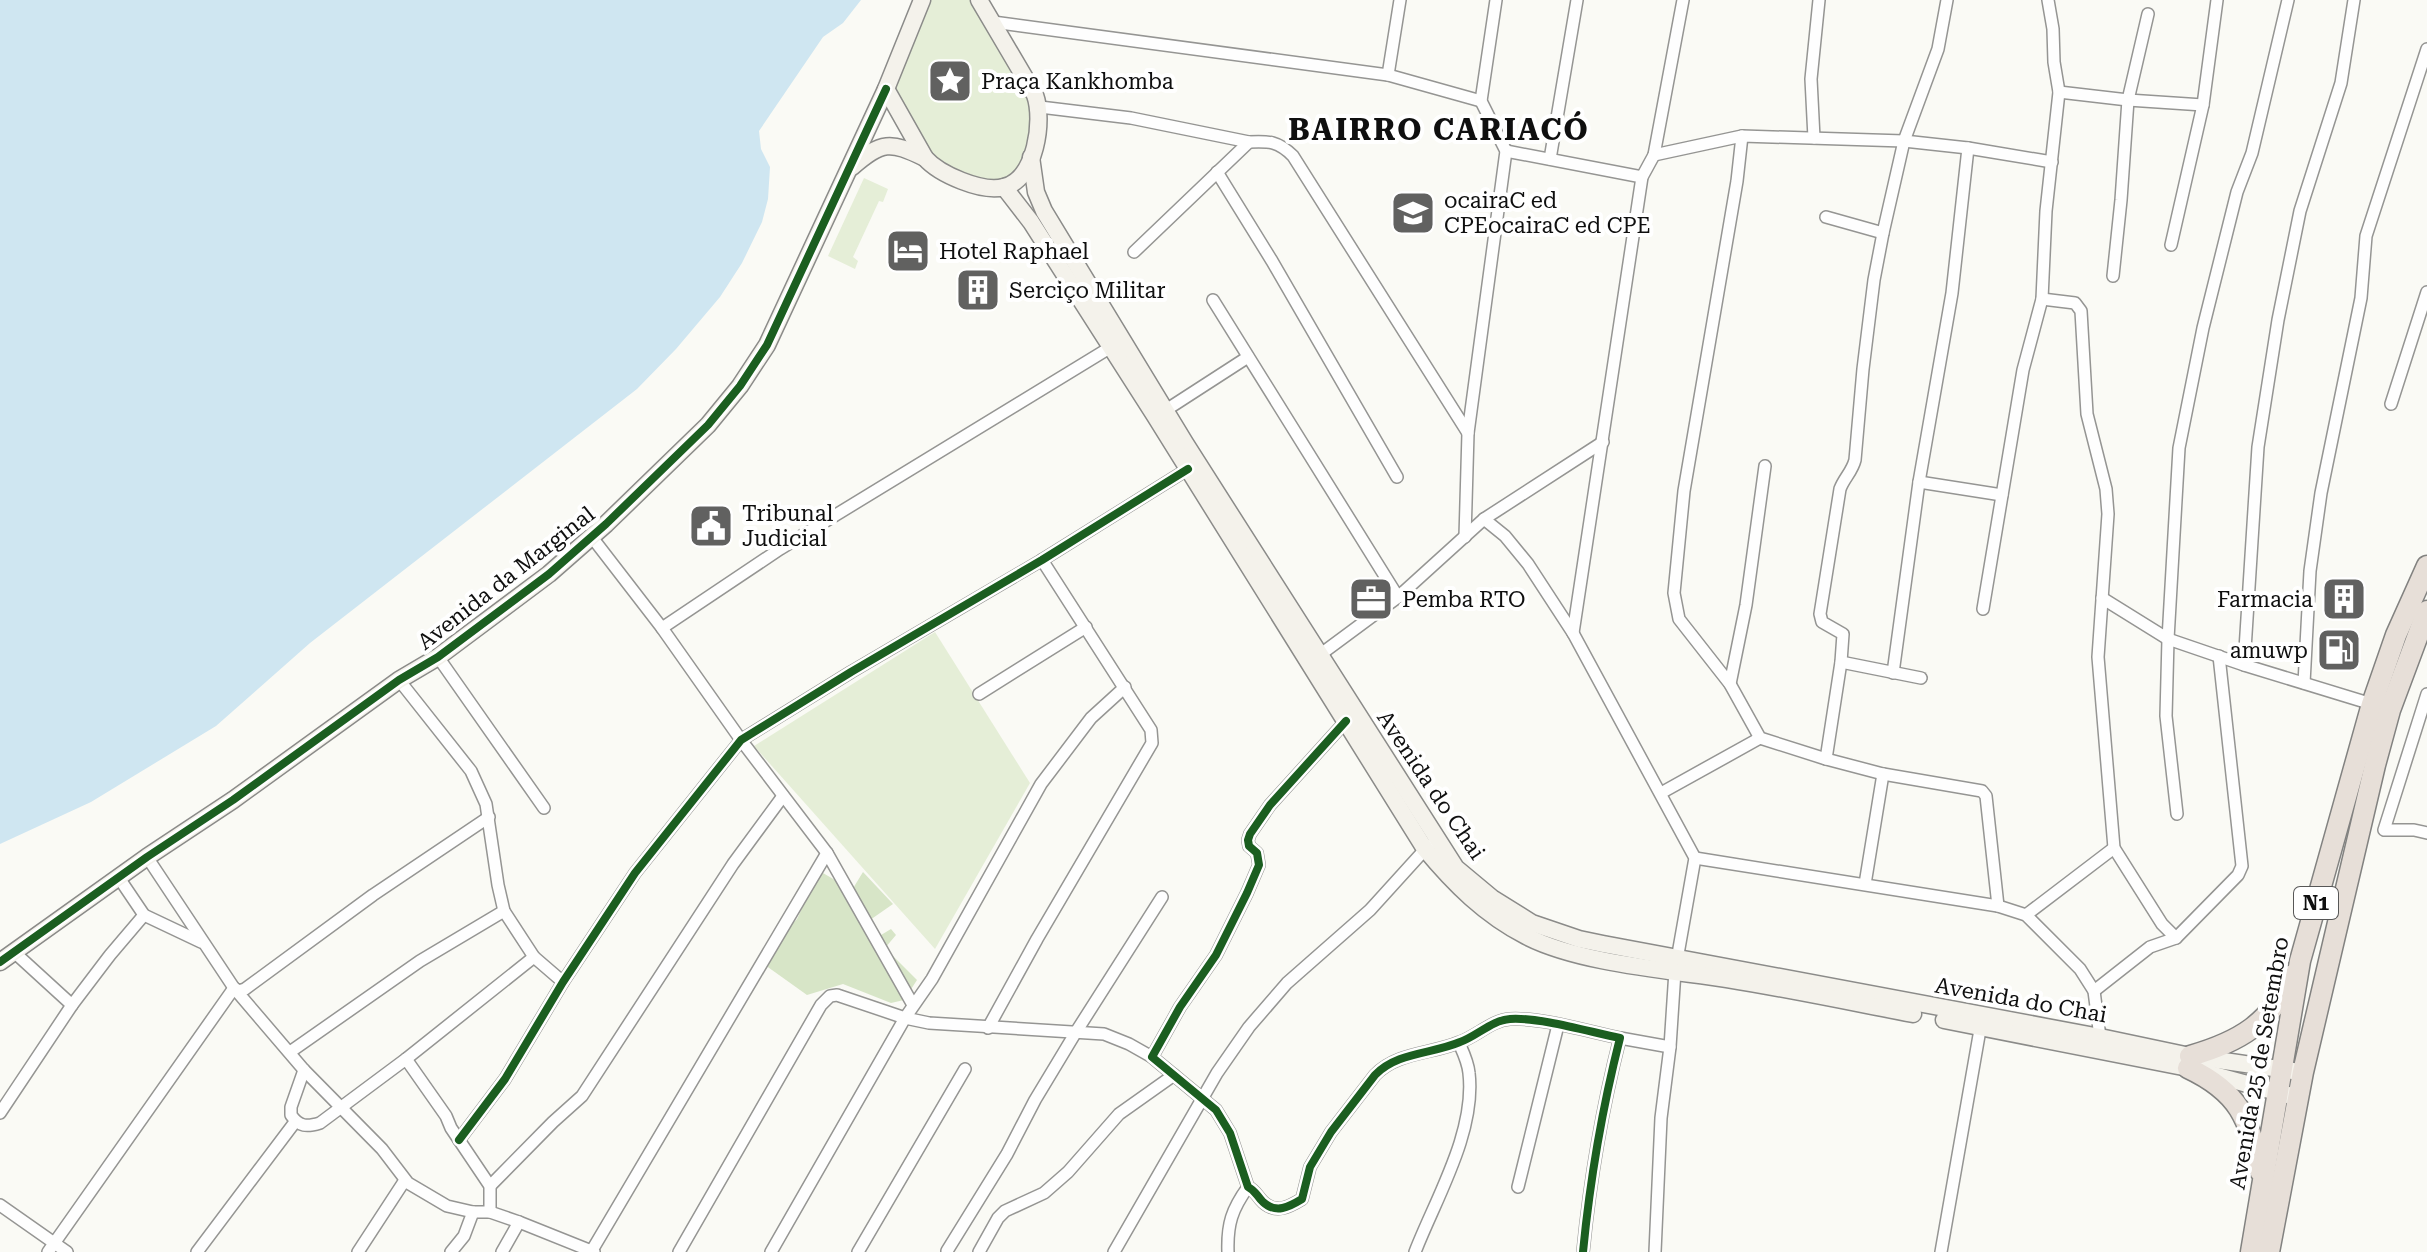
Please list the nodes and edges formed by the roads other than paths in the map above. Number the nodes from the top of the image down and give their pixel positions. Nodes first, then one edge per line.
1 (922, 0) edge
2 (979, 0) edge
3 (1400, 0) edge
4 (1496, 0) edge
5 (1577, 0) edge
6 (1683, 0) edge
7 (1819, 0) edge
8 (1947, 0) edge
9 (2048, 0) edge
10 (2217, 0) edge
11 (2288, 0) edge
12 (2354, 0) edge
13 (2148, 14) dead end
14 (993, 22) junction
15 (2427, 49) edge
16 (1388, 75) junction
17 (886, 89) junction
18 (2059, 92) junction
19 (2128, 100) junction
20 (1481, 101) junction
21 (2203, 105) junction
22 (1040, 107) junction
23 (1742, 136) junction
24 (1814, 138) junction
25 (1904, 141) junction
26 (1249, 142) junction
27 (1968, 148) junction
28 (1506, 151) junction
29 (1654, 155) junction
30 (1031, 157) junction
31 (925, 158) junction
32 (1550, 159) junction
33 (2052, 162) junction
34 (849, 169) junction
35 (1217, 172) junction
36 (1642, 177) junction
37 (1004, 187) junction
38 (1826, 217) dead end
39 (1883, 233) junction
40 (2171, 245) dead end
41 (1134, 252) dead end
42 (2113, 276) dead end
43 (2427, 292) edge
44 (2042, 299) junction
45 (1213, 300) dead end
46 (1111, 347) junction
47 (1248, 357) junction
48 (2391, 404) dead end
49 (1166, 410) junction
50 (1468, 433) junction
51 (1603, 442) junction
52 (1765, 466) dead end
53 (1188, 469) junction
54 (1397, 477) dead end
55 (1919, 482) junction
56 (2002, 495) junction
57 (1484, 519) junction
58 (591, 536) junction
59 (1465, 537) junction
60 (1042, 560) junction
61 (2427, 566) edge
62 (1398, 597) junction
63 (2102, 598) junction
64 (1983, 609) dead end
65 (2427, 611) edge
66 (1086, 627) junction
67 (662, 628) junction
68 (1573, 633) junction
69 (2168, 639) junction
70 (1321, 654) junction
71 (2219, 656) junction
72 (438, 657) junction
73 (1841, 662) junction
74 (2244, 665) junction
75 (1893, 673) junction
76 (1921, 678) dead end
77 (399, 680) junction
78 (2304, 683) junction
79 (1730, 684) junction
80 (1125, 687) junction
81 (979, 694) dead end
82 (2427, 694) edge
83 (2381, 707) junction
84 (1346, 721) junction
85 (1760, 738) junction
86 (741, 740) junction
87 (1826, 759) junction
88 (1883, 774) junction
89 (1661, 793) junction
90 (783, 796) junction
91 (544, 808) dead end
92 (2177, 814) dead end
93 (489, 817) junction
94 (2384, 830) junction
95 (2427, 833) edge
96 (2358, 836) junction
97 (1430, 844) junction
98 (2114, 848) junction
99 (827, 853) junction
100 (147, 857) junction
101 (1695, 858) junction
102 (119, 878) junction
103 (1865, 884) junction
104 (1162, 897) dead end
105 (1998, 906) junction
106 (504, 911) junction
107 (144, 915) junction
108 (2026, 915) junction
109 (2176, 938) junction
110 (203, 943) junction
111 (14, 952) junction
112 (534, 957) junction
113 (2300, 961) junction
114 (0, 962) edge
115 (1676, 964) junction
116 (563, 982) junction
117 (234, 988) junction
118 (2094, 991) junction
119 (72, 1005) junction
120 (913, 1005) junction
121 (905, 1018) junction
122 (1982, 1021) junction
123 (1558, 1025) junction
124 (988, 1028) junction
125 (1076, 1032) junction
126 (2100, 1037) junction
127 (1620, 1038) junction
128 (1459, 1043) junction
129 (1670, 1047) junction
130 (290, 1052) junction
131 (1152, 1057) junction
132 (406, 1059) junction
133 (2189, 1062) junction
134 (965, 1069) dead end
135 (304, 1070) junction
136 (2281, 1070) junction
137 (2303, 1072) junction
138 (1174, 1075) junction
139 (2277, 1092) junction
140 (2299, 1097) junction
141 (1202, 1098) junction
142 (340, 1106) junction
143 (0, 1113) edge
144 (295, 1122) junction
145 (459, 1140) junction
146 (2262, 1179) junction
147 (405, 1180) junction
148 (490, 1186) junction
149 (1248, 1187) junction
150 (1518, 1187) dead end
151 (0, 1205) edge
152 (473, 1212) junction
153 (490, 1212) junction
154 (519, 1222) junction
155 (51, 1247) edge
156 (67, 1252) edge
157 (197, 1252) edge
158 (358, 1252) edge
159 (451, 1252) edge
160 (502, 1252) edge
161 (592, 1252) edge
162 (679, 1252) edge
163 (771, 1252) edge
164 (858, 1252) edge
165 (947, 1252) edge
166 (979, 1252) edge
167 (1114, 1252) edge
168 (1228, 1252) edge
169 (1415, 1252) edge
170 (1583, 1252) edge
171 (1655, 1252) edge
172 (1941, 1252) edge
173 (2251, 1252) edge
174 (2269, 1252) edge

1 - 17 main road, Avenida da Marginal
2 - 14 main road
3 - 16 street
4 - 20 street
5 - 32 street
6 - 29 street
7 - 24 street
8 - 25 street
9 - 18 street
10 - 21 street
11 - 69 street
12 - 74 street
13 - 19 street
14 - 16 street
14 - 22 main road
15 - 78 street
16 - 20 street
17 - 31 main road
17 - 34 main road, Avenida da Marginal
18 - 19 street
18 - 33 street
19 - 21 street
19 - 42 street
20 - 28 street
21 - 40 street
22 - 26 street
22 - 30 main road, Avenida do Chai
23 - 24 street
23 - 29 street
23 - 79 street
24 - 25 street
25 - 27 street
25 - 39 street
26 - 35 street
26 - 50 street
27 - 33 street
27 - 55 street
28 - 32 street
28 - 50 street
29 - 36 street
30 - 37 main road, Avenida do Chai
30 - 49 main road, Avenida do Chai
31 - 34 main road
31 - 37 main road
32 - 36 street
33 - 44 street
34 - 58 main road, Avenida da Marginal
35 - 41 street
35 - 54 street
36 - 51 street
37 - 46 main road, Avenida do Chai
38 - 39 street
39 - 73 street
43 - 48 street
44 - 56 street
44 - 63 street
45 - 47 street
46 - 53 main road, Avenida do Chai
46 - 67 street
47 - 49 street
47 - 62 street
49 - 70 main road, Avenida do Chai
50 - 59 street
51 - 57 street
51 - 68 street
52 - 79 street
53 - 60 street
53 - 84 main road, Avenida do Chai
55 - 56 street
55 - 75 street
56 - 64 street
57 - 59 street
57 - 68 street
58 - 67 street
58 - 72 main road, Avenida da Marginal
59 - 62 street
60 - 66 street
60 - 86 street
61 - 83 highway, Avenida 25 de Setembro / N1
62 - 70 street
63 - 69 street
63 - 98 street
65 - 83 highway, Avenida 25 de Setembro / N1
66 - 80 street
66 - 81 street
67 - 86 street
68 - 89 street
69 - 71 street
69 - 92 street
70 - 97 main road, Avenida do Chai
71 - 74 street
71 - 109 street
72 - 77 main road, Avenida da Marginal
72 - 91 street
73 - 75 street
73 - 87 street
74 - 78 street
75 - 76 street
77 - 93 street
77 - 100 main road, Avenida da Marginal
78 - 83 street
79 - 85 street
80 - 120 street
80 - 124 street
82 - 94 street
83 - 96 highway, Avenida 25 de Setembro / N1
83 - 113 highway, Avenida 25 de Setembro / N1
84 - 97 main road, Avenida do Chai
84 - 131 street
85 - 87 street
85 - 89 street
86 - 90 street
86 - 116 street
87 - 88 street
88 - 103 street
88 - 105 street
89 - 101 street
90 - 99 street
90 - 148 street
93 - 106 street
93 - 117 street
94 - 95 street
94 - 96 street
96 - 137 highway, Avenida 25 de Setembro / N1
97 - 115 main road, Avenida do Chai
97 - 141 street
98 - 108 street
98 - 109 street
99 - 120 street
99 - 161 street
100 - 102 main road, Avenida da Marginal
100 - 110 street
101 - 103 street
101 - 115 street
102 - 107 street
102 - 111 main road, Avenida da Marginal
103 - 105 street
104 - 125 street
105 - 108 street
106 - 112 street
106 - 130 street
107 - 110 street
107 - 119 street
108 - 118 street
109 - 118 street
110 - 117 street
111 - 114 main road, Avenida da Marginal
111 - 119 street
112 - 116 street
112 - 132 street
113 - 133 highway
113 - 136 highway, Avenida 25 de Setembro / N1
115 - 122 main road, Avenida do Chai
115 - 129 street
116 - 145 street
117 - 130 street
117 - 155 street
118 - 126 street
119 - 143 street
120 - 121 street
121 - 124 street
121 - 162 street
121 - 163 street
122 - 126 main road, Avenida do Chai
122 - 133 main road, Avenida do Chai
122 - 172 street
123 - 127 street
123 - 128 street
123 - 150 street
124 - 125 street
125 - 131 street
125 - 165 street
126 - 133 main road, Avenida do Chai
127 - 129 street
127 - 170 street
128 - 149 street
128 - 169 street
129 - 171 street
130 - 135 street
131 - 138 street
132 - 142 street
132 - 145 street
133 - 136 main road, Avenida do Chai
133 - 139 main road, Avenida do Chai
133 - 146 highway
134 - 164 street
135 - 142 street
135 - 144 street
136 - 137 main road, Avenida do Chai
136 - 139 highway, Avenida 25 de Setembro / N1
137 - 140 highway, Avenida 25 de Setembro / N1
138 - 141 street
138 - 166 street
139 - 140 main road, Avenida do Chai
139 - 146 highway, Avenida 25 de Setembro / N1
140 - 174 highway, Avenida 25 de Setembro / N1
141 - 149 street
141 - 167 street
142 - 144 street
142 - 147 street
144 - 157 street
145 - 148 street
146 - 173 highway, Avenida 25 de Setembro / N1
147 - 152 street
147 - 158 street
148 - 153 street
149 - 168 street
151 - 155 street
152 - 153 street
152 - 159 street
153 - 154 street
154 - 160 street
154 - 161 street
155 - 156 street

